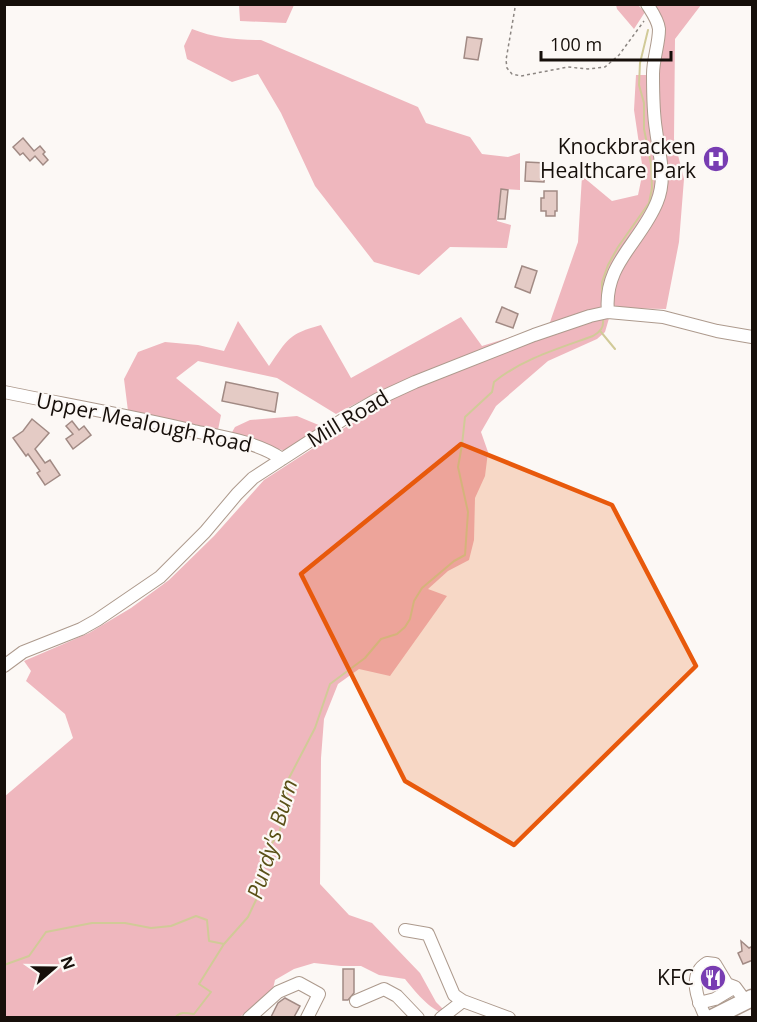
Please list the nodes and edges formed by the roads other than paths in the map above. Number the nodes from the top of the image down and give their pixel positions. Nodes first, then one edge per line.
1 (649, 8) edge
2 (608, 312) junction
3 (753, 337) edge
4 (4, 392) edge
5 (282, 459) junction
6 (4, 666) edge
7 (405, 930) dead end
8 (735, 987) junction
9 (356, 1000) dead end
10 (749, 1000) edge
11 (699, 1003) junction
12 (450, 1010) edge
13 (249, 1017) edge
14 (307, 1017) edge
15 (418, 1017) edge
16 (508, 1017) edge
17 (706, 1017) edge
18 (712, 1017) edge

1 - 2 street
2 - 3 street, Mill Road
2 - 5 street, Mill Road
4 - 5 street, Upper Mealough Road
5 - 6 street, Mill Road
7 - 12 street
8 - 10 street
8 - 11 street
8 - 11 street
9 - 15 street
10 - 18 highway
11 - 17 street
12 - 16 street
13 - 14 street

